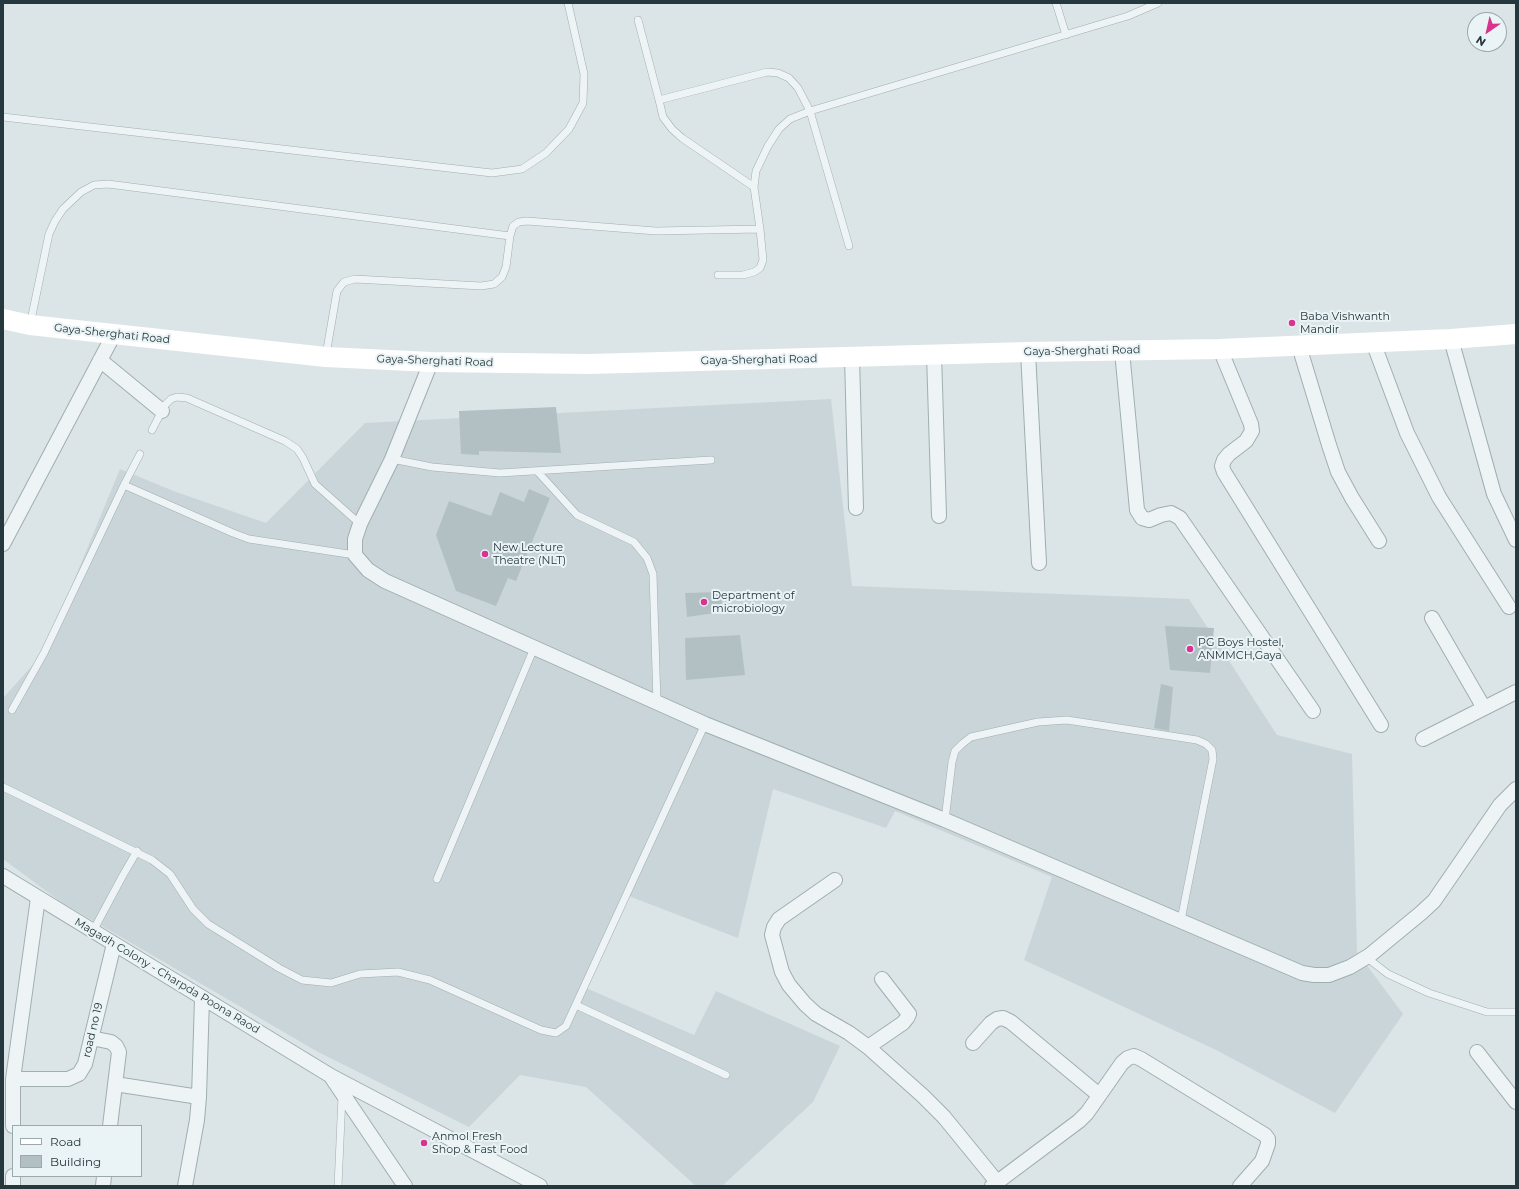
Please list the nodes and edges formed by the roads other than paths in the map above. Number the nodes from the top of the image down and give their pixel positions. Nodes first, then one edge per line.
1 (568, 3) edge
2 (1056, 3) edge
3 (1158, 3) edge
4 (638, 20) dead end
5 (1066, 35) junction
6 (659, 100) junction
7 (810, 111) junction
8 (3, 117) edge
9 (754, 187) junction
10 (760, 229) junction
11 (510, 236) junction
12 (849, 246) dead end
13 (718, 275) dead end
14 (3, 320) edge
15 (30, 325) junction
16 (114, 334) junction
17 (1516, 334) edge
18 (1450, 339) junction
19 (1372, 342) junction
20 (1299, 346) junction
21 (1220, 349) junction
22 (1122, 351) junction
23 (1028, 352) junction
24 (934, 354) junction
25 (326, 357) junction
26 (852, 358) junction
27 (100, 360) junction
28 (431, 362) junction
29 (162, 411) junction
30 (152, 430) dead end
31 (140, 454) dead end
32 (392, 459) junction
33 (710, 460) dead end
34 (537, 471) junction
35 (124, 485) junction
36 (856, 508) dead end
37 (939, 516) dead end
38 (360, 524) junction
39 (1516, 540) edge
40 (1379, 541) dead end
41 (3, 544) edge
42 (355, 555) junction
43 (1039, 563) dead end
44 (1510, 607) dead end
45 (1432, 618) dead end
46 (534, 648) junction
47 (1516, 692) edge
48 (657, 703) junction
49 (1484, 708) junction
50 (12, 710) dead end
51 (1313, 711) dead end
52 (705, 724) junction
53 (1381, 725) dead end
54 (1423, 738) dead end
55 (3, 787) edge
56 (1516, 790) edge
57 (945, 820) junction
58 (137, 852) junction
59 (3, 876) edge
60 (437, 879) dead end
61 (835, 880) dead end
62 (38, 898) junction
63 (1181, 920) junction
64 (93, 931) junction
65 (114, 944) junction
66 (1366, 957) junction
67 (882, 979) dead end
68 (202, 998) junction
69 (576, 1004) junction
70 (1516, 1012) edge
71 (91, 1038) junction
72 (973, 1043) dead end
73 (868, 1047) junction
74 (1477, 1052) dead end
75 (726, 1075) dead end
76 (331, 1076) junction
77 (13, 1079) junction
78 (115, 1084) junction
79 (342, 1093) junction
80 (1099, 1095) junction
81 (199, 1097) junction
82 (1516, 1102) edge
83 (13, 1125) edge
84 (110, 1125) edge
85 (995, 1184) edge
86 (185, 1186) edge
87 (338, 1186) edge
88 (404, 1186) edge
89 (540, 1186) edge
90 (1240, 1186) edge

1 - 8 lane
2 - 5 lane
3 - 5 lane
4 - 6 lane
5 - 7 lane
6 - 7 lane
6 - 9 lane
7 - 9 lane
7 - 12 lane
9 - 10 lane
10 - 11 lane
10 - 13 lane
11 - 15 lane
11 - 25 lane
14 - 15 main road, Gaya-Sherghati Road
15 - 16 main road, Gaya-Sherghati Road
16 - 25 main road, Gaya-Sherghati Road
16 - 27 street
17 - 18 main road, Gaya-Sherghati Road
18 - 19 main road, Gaya-Sherghati Road
18 - 39 street
19 - 20 main road, Gaya-Sherghati Road
19 - 44 street
20 - 21 main road, Gaya-Sherghati Road
20 - 40 street
21 - 22 main road, Gaya-Sherghati Road
21 - 53 street
22 - 23 main road, Gaya-Sherghati Road
22 - 51 street
23 - 24 main road, Gaya-Sherghati Road
23 - 43 street
24 - 26 main road, Gaya-Sherghati Road
24 - 37 street
25 - 28 main road, Gaya-Sherghati Road
26 - 28 main road, Gaya-Sherghati Road
26 - 36 street
27 - 29 street
27 - 41 street
28 - 32 street
29 - 30 lane
29 - 38 lane
31 - 35 lane
32 - 34 lane
32 - 38 street
33 - 34 lane
34 - 48 lane
35 - 42 lane
35 - 50 lane
38 - 42 street
42 - 46 street
45 - 49 street
46 - 48 street
46 - 60 lane
47 - 49 street
48 - 52 street
49 - 54 street
52 - 57 street
52 - 69 lane
55 - 58 lane
56 - 66 street
57 - 63 street
57 - 63 lane
58 - 64 lane
58 - 69 lane
59 - 62 street, Magadh Colony - Charpda Poona Raod
61 - 73 street
62 - 64 street, Magadh Colony - Charpda Poona Raod
62 - 77 street
63 - 66 street
64 - 65 street, Magadh Colony - Charpda Poona Raod
65 - 68 street, Magadh Colony - Charpda Poona Raod
65 - 71 street, road no 19
66 - 70 lane
67 - 73 street
68 - 76 street, Magadh Colony - Charpda Poona Raod
68 - 81 street
69 - 75 lane
71 - 77 street, road no 19
71 - 78 street
72 - 80 street
73 - 85 street
74 - 82 street
76 - 79 street
76 - 89 street, Magadh Colony - Charpda Poona Raod
77 - 83 street
78 - 81 street
78 - 84 street
79 - 87 lane
79 - 88 street
80 - 85 street
80 - 90 street
81 - 86 street

